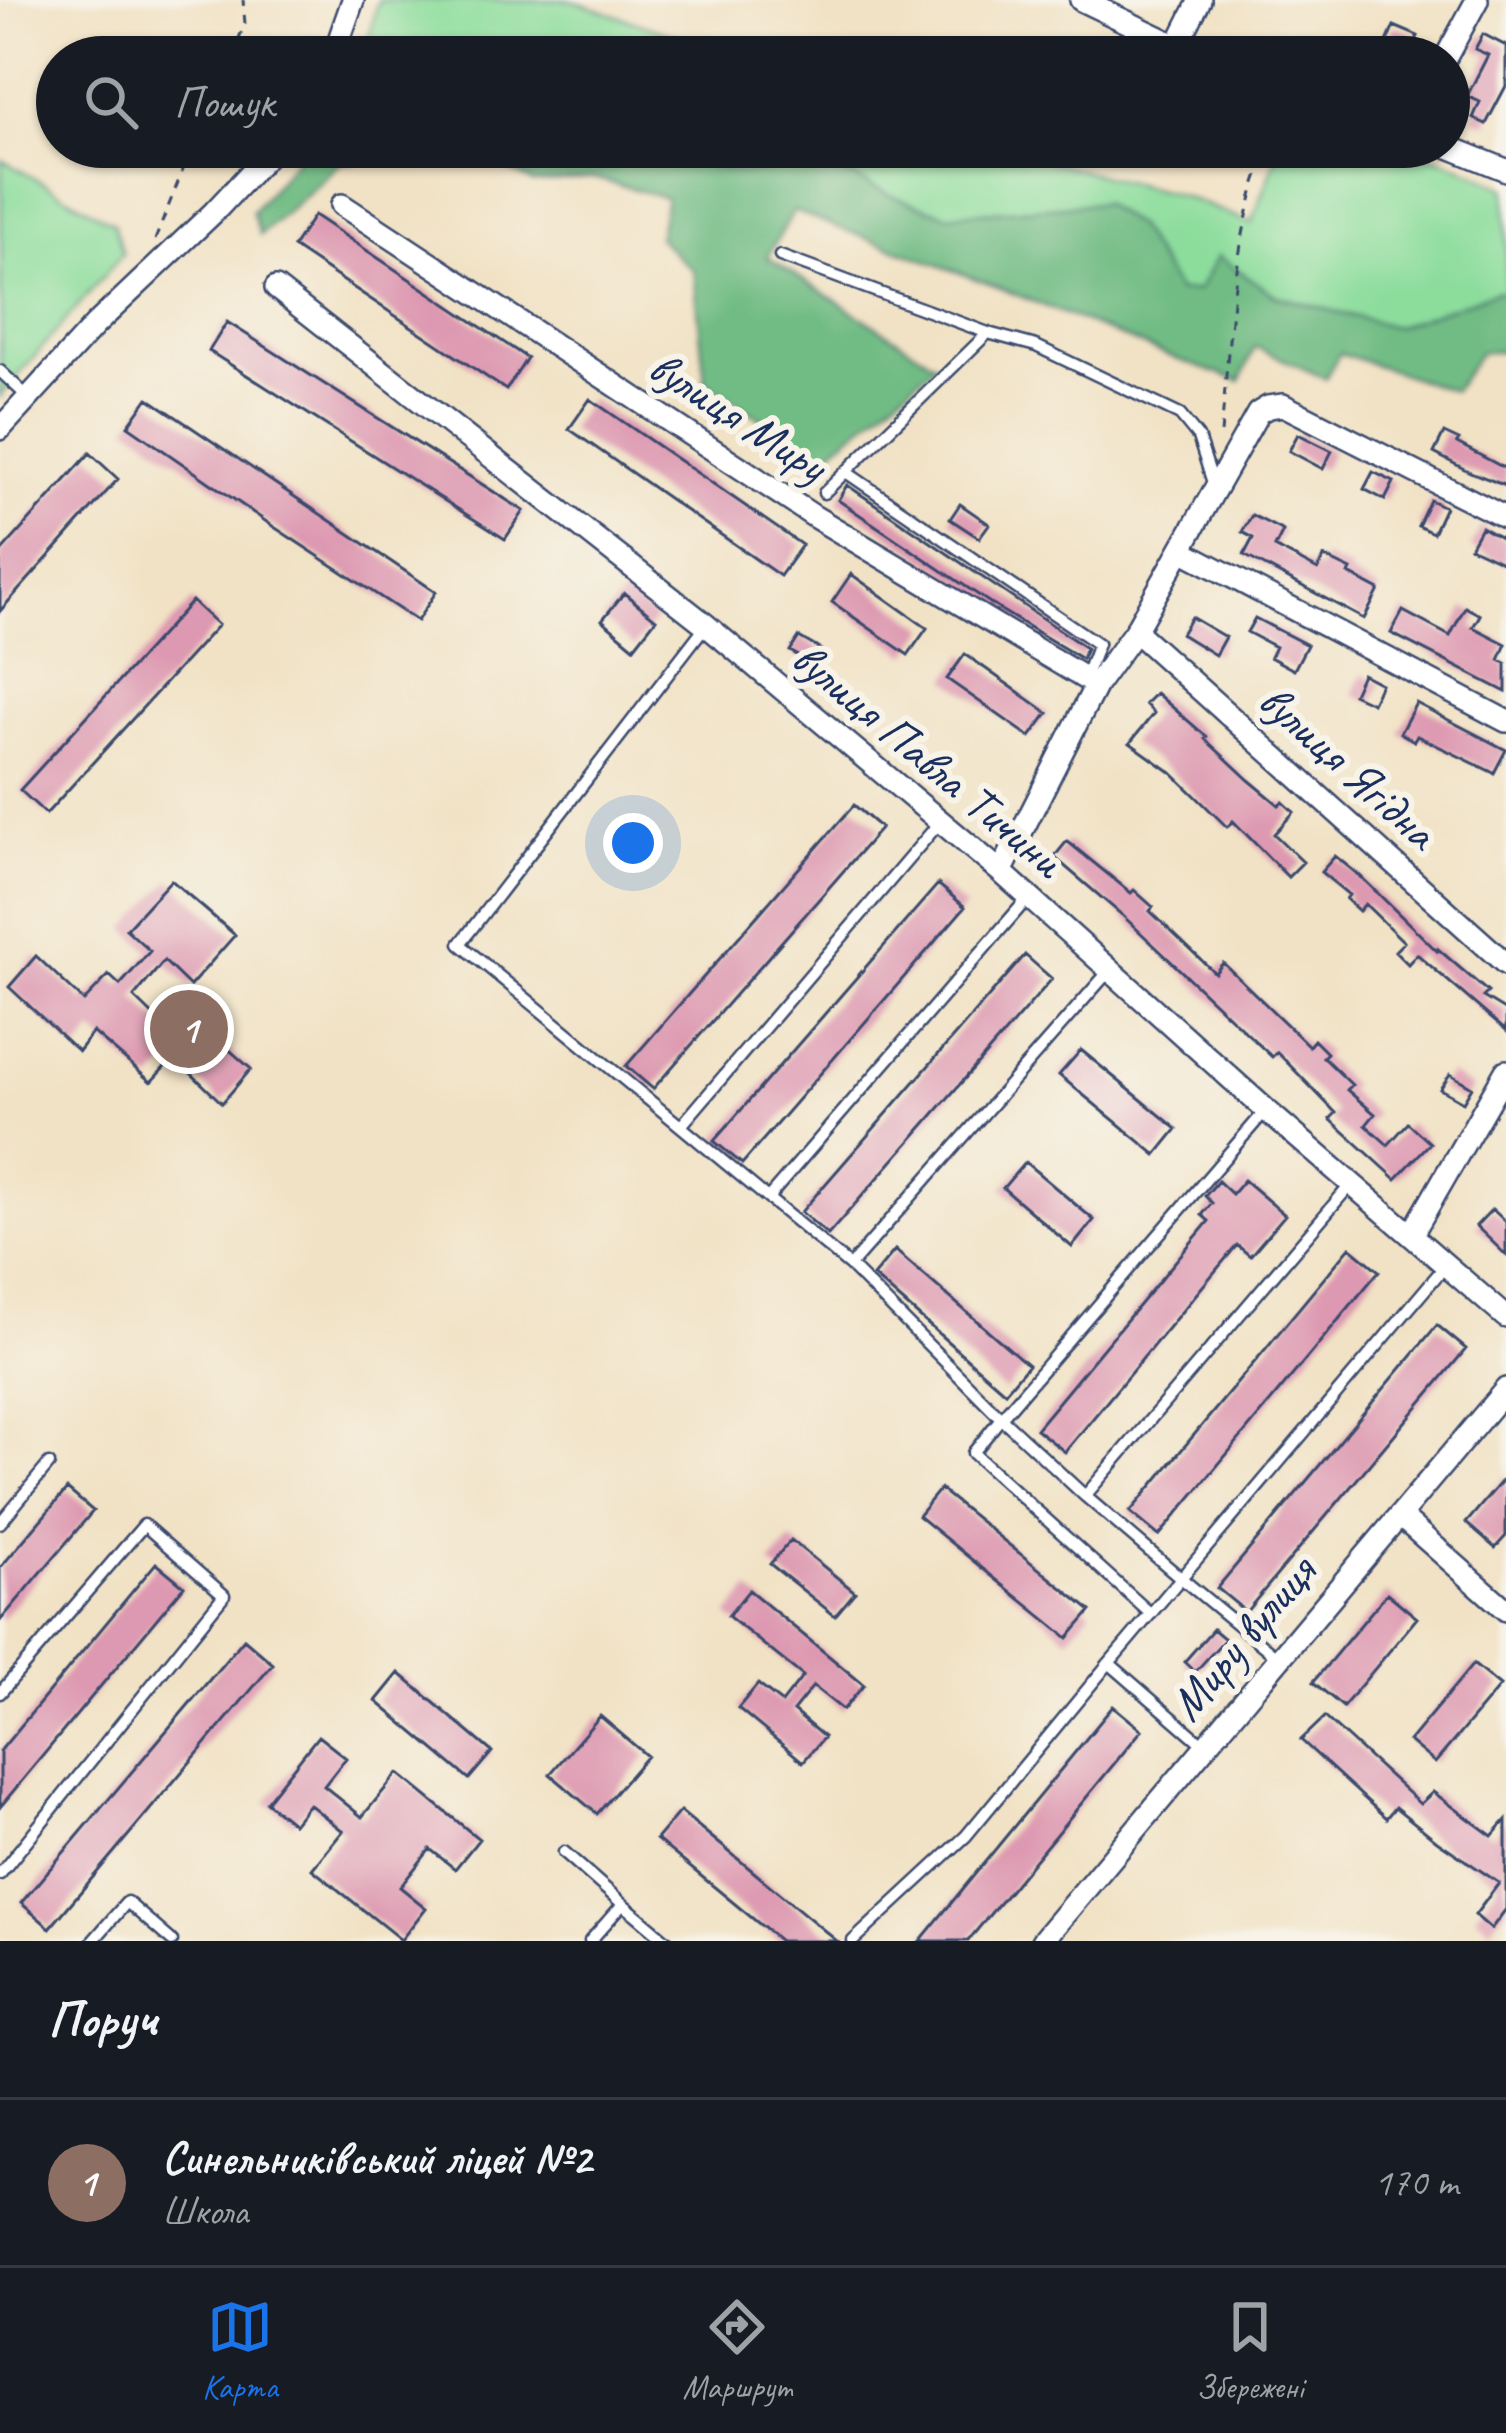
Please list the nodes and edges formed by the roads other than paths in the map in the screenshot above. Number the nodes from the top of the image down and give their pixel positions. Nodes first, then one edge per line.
1 (353, 0) edge
2 (1081, 0) edge
3 (1200, 0) edge
4 (1477, 0) edge
5 (340, 36) edge
6 (1157, 36) edge
7 (1183, 36) edge
8 (1457, 36) edge
9 (1470, 155) edge
10 (255, 168) edge
11 (1506, 170) edge
12 (342, 206) dead end
13 (780, 256) dead end
14 (276, 288) dead end
15 (988, 333) junction
16 (0, 370) edge
17 (28, 397) junction
18 (0, 429) edge
19 (846, 472) junction
20 (1215, 489) junction
21 (824, 494) dead end
22 (1506, 518) edge
23 (1181, 550) junction
24 (706, 625) junction
25 (1135, 631) junction
26 (1090, 682) junction
27 (1506, 721) edge
28 (940, 822) junction
29 (1001, 872) junction
30 (1028, 898) junction
31 (1506, 964) edge
32 (1109, 971) junction
33 (1506, 1071) edge
34 (1266, 1110) junction
35 (680, 1126) junction
36 (1352, 1183) junction
37 (769, 1198) junction
38 (1412, 1234) junction
39 (1447, 1264) junction
40 (850, 1266) junction
41 (1506, 1317) edge
42 (1506, 1389) edge
43 (1001, 1418) junction
44 (50, 1464) dead end
45 (1085, 1496) junction
46 (1400, 1516) junction
47 (0, 1523) edge
48 (1181, 1578) junction
49 (1506, 1610) edge
50 (1150, 1614) junction
51 (1279, 1659) junction
52 (1109, 1663) junction
53 (0, 1693) edge
54 (1206, 1747) junction
55 (564, 1852) dead end
56 (0, 1874) edge
57 (623, 1904) junction
58 (93, 1941) edge
59 (172, 1941) edge
60 (590, 1941) edge
61 (667, 1941) edge
62 (853, 1941) edge
63 (1042, 1941) edge

1 - 5 street
2 - 6 street
3 - 7 street
4 - 8 street
9 - 11 street
10 - 17 street
12 - 26 street, вулиця Миру
13 - 15 lane
14 - 24 street, вулиця Павла Тичини
15 - 19 lane
15 - 20 lane
16 - 17 lane
17 - 18 street
19 - 21 lane
19 - 26 lane
20 - 22 street
20 - 23 street
23 - 25 street
23 - 27 street
24 - 28 street, вулиця Павла Тичини
24 - 35 lane
25 - 26 street
25 - 31 street, вулиця Ягідна
26 - 29 street
28 - 29 street, вулиця Павла Тичини
28 - 35 lane
29 - 30 street, вулиця Павла Тичини
30 - 32 street, вулиця Павла Тичини
30 - 37 lane
32 - 34 street, вулиця Павла Тичини
32 - 40 lane
33 - 38 street
34 - 36 street, вулиця Павла Тичини
34 - 43 lane
35 - 37 lane
36 - 38 street, вулиця Павла Тичини
36 - 45 lane
37 - 40 lane
38 - 39 street, вулиця Павла Тичини
39 - 41 street, вулиця Павла Тичини
39 - 48 lane
40 - 43 lane
42 - 46 street, Миру вулиця
43 - 45 lane
43 - 50 lane
44 - 47 lane
45 - 48 lane
46 - 49 street
46 - 51 street, Миру вулиця
48 - 50 lane
48 - 51 lane
50 - 52 lane
51 - 54 street, Миру вулиця
52 - 54 lane
52 - 62 lane
53 - 56 lane
54 - 63 street, Миру вулиця
55 - 57 lane
57 - 60 lane
57 - 61 lane
58 - 59 lane

